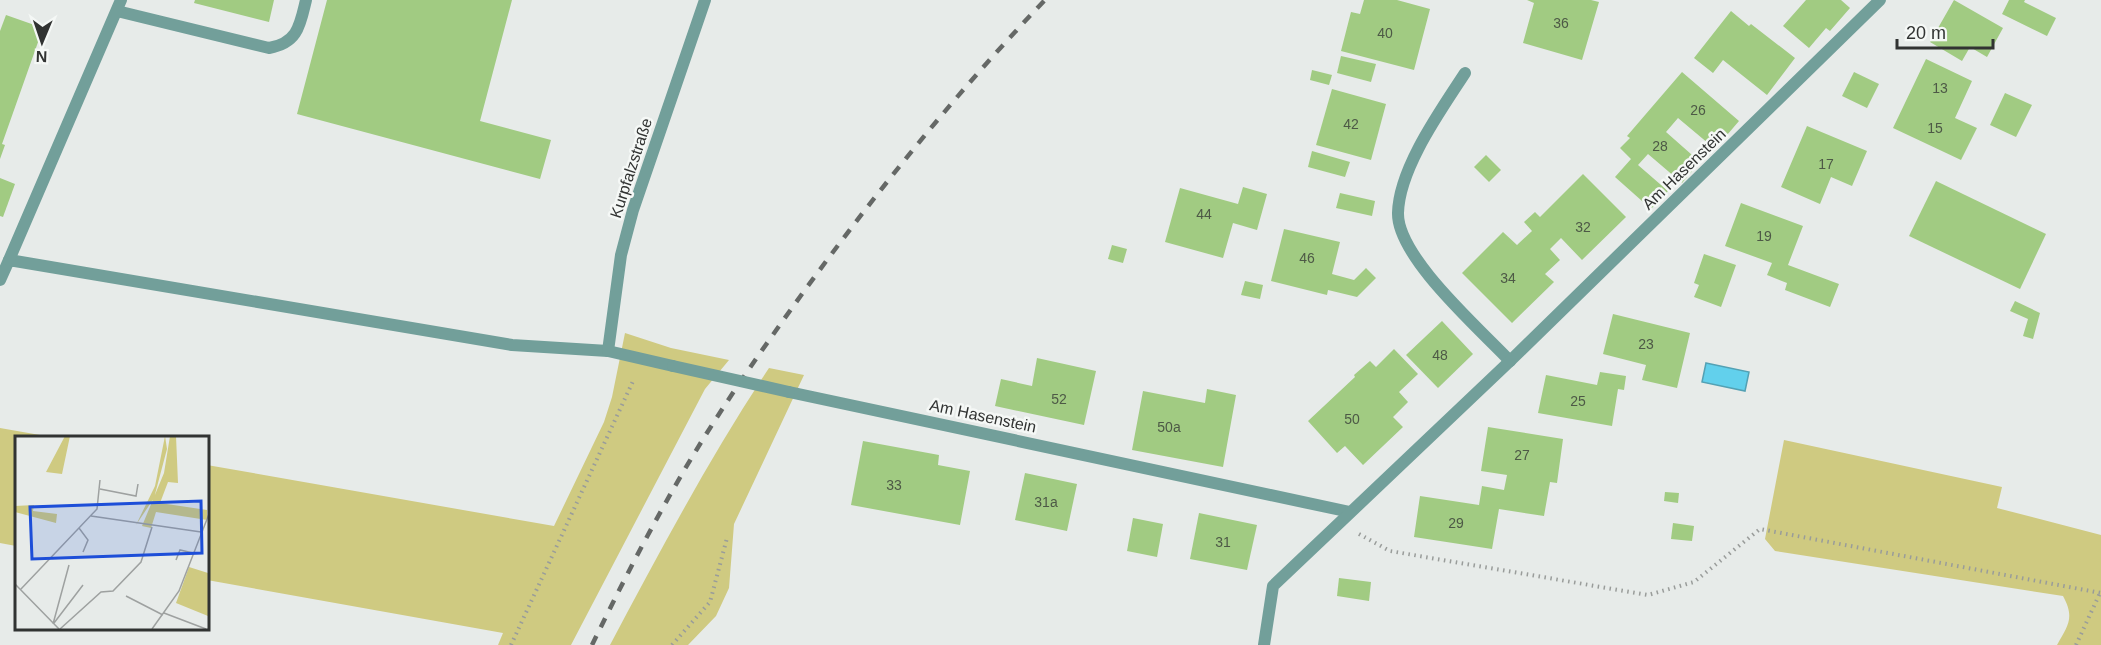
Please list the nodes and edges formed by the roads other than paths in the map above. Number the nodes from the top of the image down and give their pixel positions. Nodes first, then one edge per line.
1 (306, 0) edge
2 (705, 0) edge
3 (1880, 0) edge
4 (119, 5) edge
5 (1465, 73) dead end
6 (9, 260) junction
7 (0, 280) edge
8 (608, 351) junction
9 (1510, 361) junction
10 (1350, 512) junction
11 (1264, 645) edge

1 - 4 street
2 - 8 street, Kurpfalzstraße
3 - 9 street, Am Hasenstein
4 - 6 street
5 - 9 street
6 - 7 street
6 - 8 street, Am Hasenstein
8 - 10 street, Am Hasenstein, bridge
9 - 10 street, Am Hasenstein
10 - 11 street, Am Hasenstein

